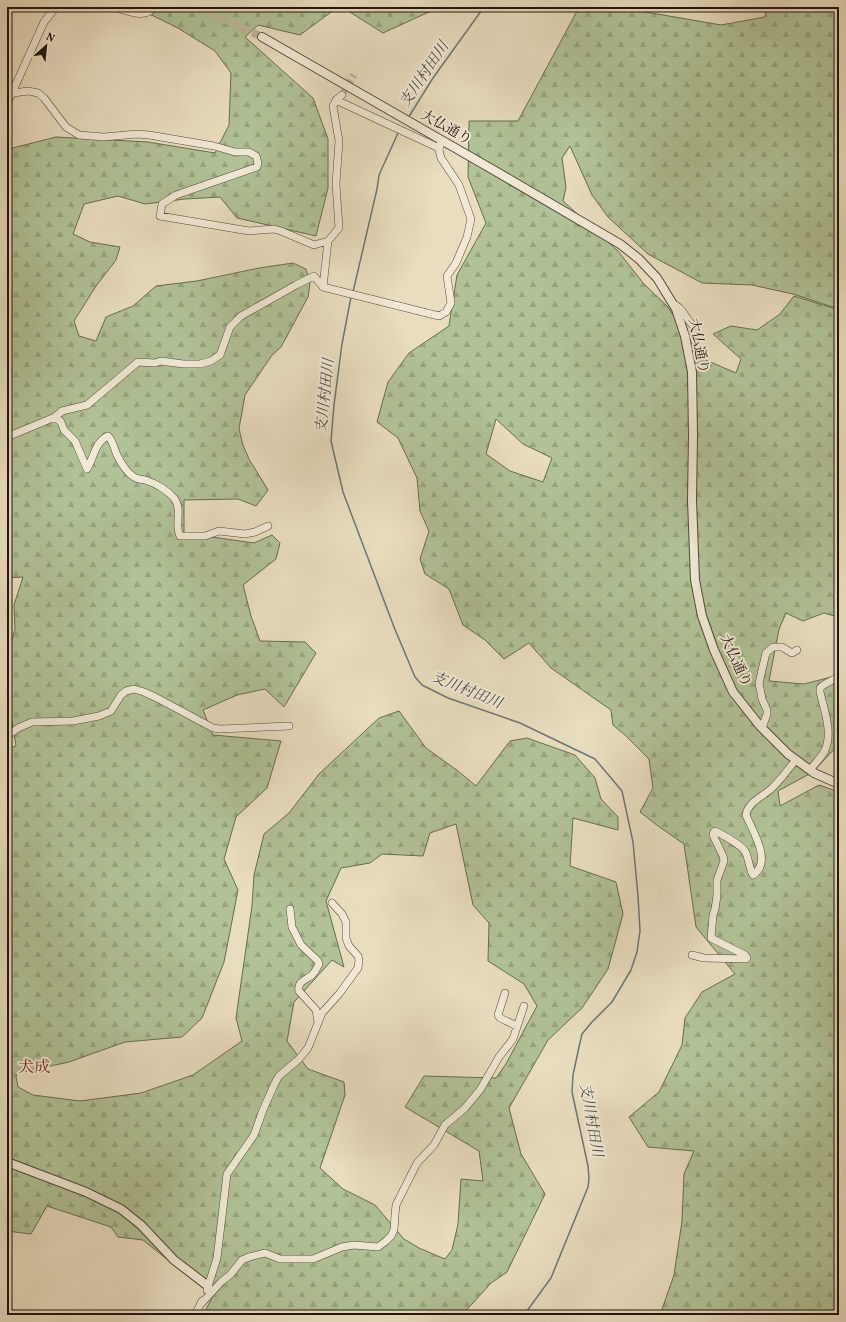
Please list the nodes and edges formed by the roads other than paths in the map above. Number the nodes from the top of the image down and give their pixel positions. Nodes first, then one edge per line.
1 (56, 7) edge
2 (114, 7) edge
3 (154, 7) edge
4 (262, 37) tunnel mouth
5 (13, 93) junction
6 (342, 95) tunnel mouth
7 (336, 100) junction
8 (7, 104) edge
9 (440, 144) junction
10 (328, 241) junction
11 (323, 287) junction
12 (673, 304) junction
13 (694, 326) dead end
14 (55, 417) junction
15 (7, 437) edge
16 (268, 526) dead end
17 (797, 650) dead end
18 (839, 676) edge
19 (290, 726) dead end
20 (762, 728) junction
21 (9, 733) edge
22 (796, 760) junction
23 (810, 770) junction
24 (839, 784) edge
25 (332, 903) dead end
26 (290, 909) dead end
27 (692, 956) dead end
28 (505, 993) dead end
29 (524, 1006) dead end
30 (318, 1022) junction
31 (517, 1026) junction
32 (7, 1162) edge
33 (208, 1286) junction
34 (200, 1305) junction
35 (195, 1315) edge

1 - 5 street
2 - 3 street
4 - 9 street, 大仏通り
5 - 8 street
5 - 10 street
6 - 7 street
7 - 9 street
7 - 10 street
9 - 11 street
9 - 12 street, 大仏通り
10 - 11 street
11 - 14 street
12 - 13 street
12 - 20 street, 大仏通り
14 - 15 street
14 - 16 street
17 - 20 street
18 - 23 street
19 - 21 street
20 - 22 street, 大仏通り
22 - 23 street, 大仏通り
22 - 27 street
23 - 24 street, 大仏通り
25 - 30 street
26 - 30 street
28 - 31 street
29 - 31 street
30 - 33 street
31 - 34 street
32 - 33 street
33 - 34 street
34 - 35 street

